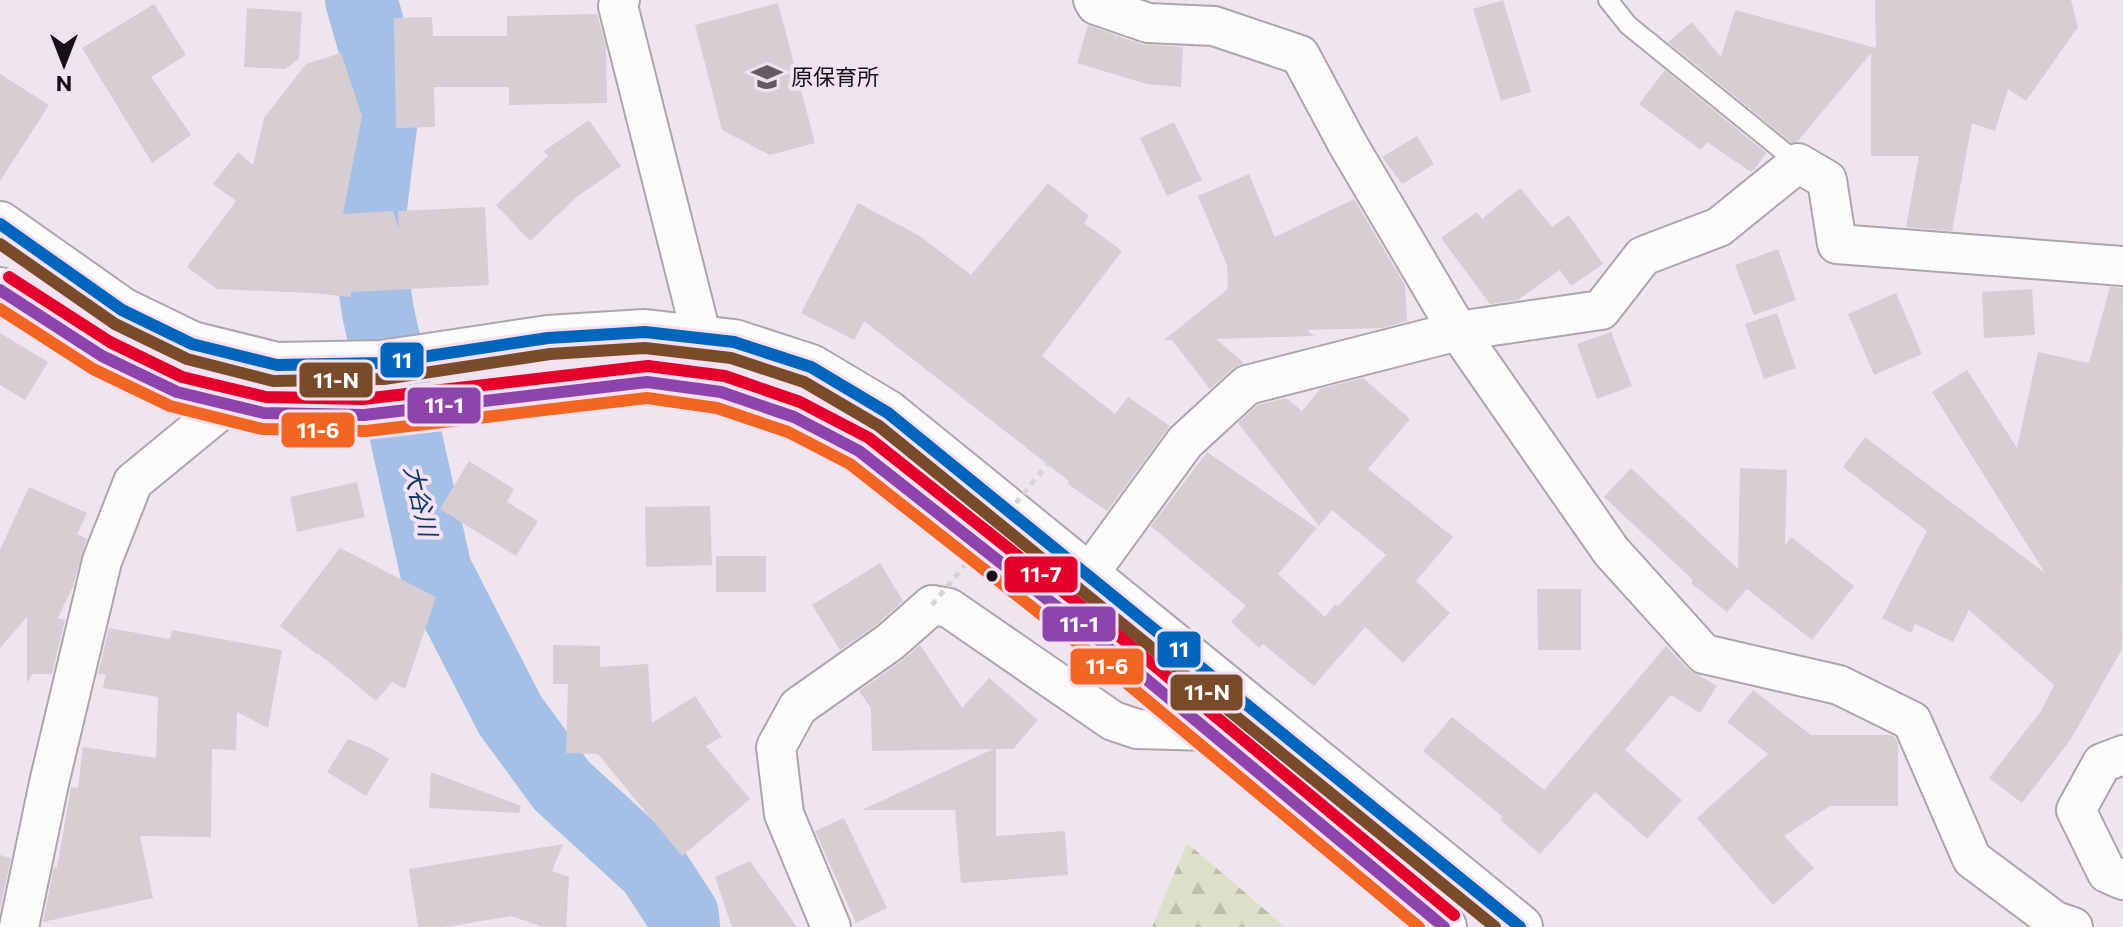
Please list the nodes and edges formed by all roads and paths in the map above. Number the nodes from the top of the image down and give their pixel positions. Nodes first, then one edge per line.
1 (1093, 0) edge
2 (1608, 0) edge
3 (623, 2) edge
4 (1798, 163) junction
5 (0, 224) edge
6 (2123, 266) edge
7 (0, 290) edge
8 (1458, 331) junction
9 (702, 338) junction
10 (393, 374) dead end
11 (228, 404) junction
12 (1052, 459) dead end
13 (1088, 575) junction
14 (932, 605) junction
15 (1209, 731) junction
16 (2123, 755) edge
17 (2123, 880) edge
18 (19, 927) edge
19 (831, 927) edge
20 (1444, 927) edge
21 (1520, 927) edge
22 (2073, 927) edge

1 - 8 street
2 - 4 lane
3 - 9 street
4 - 6 street
4 - 8 street
5 - 9 street
7 - 11 street
8 - 13 street
8 - 22 street
9 - 13 street
10 - 11 street
11 - 15 street
11 - 18 street
12 - 14 path, bridge
13 - 21 street
14 - 15 street
14 - 19 street
15 - 20 street
16 - 17 street

